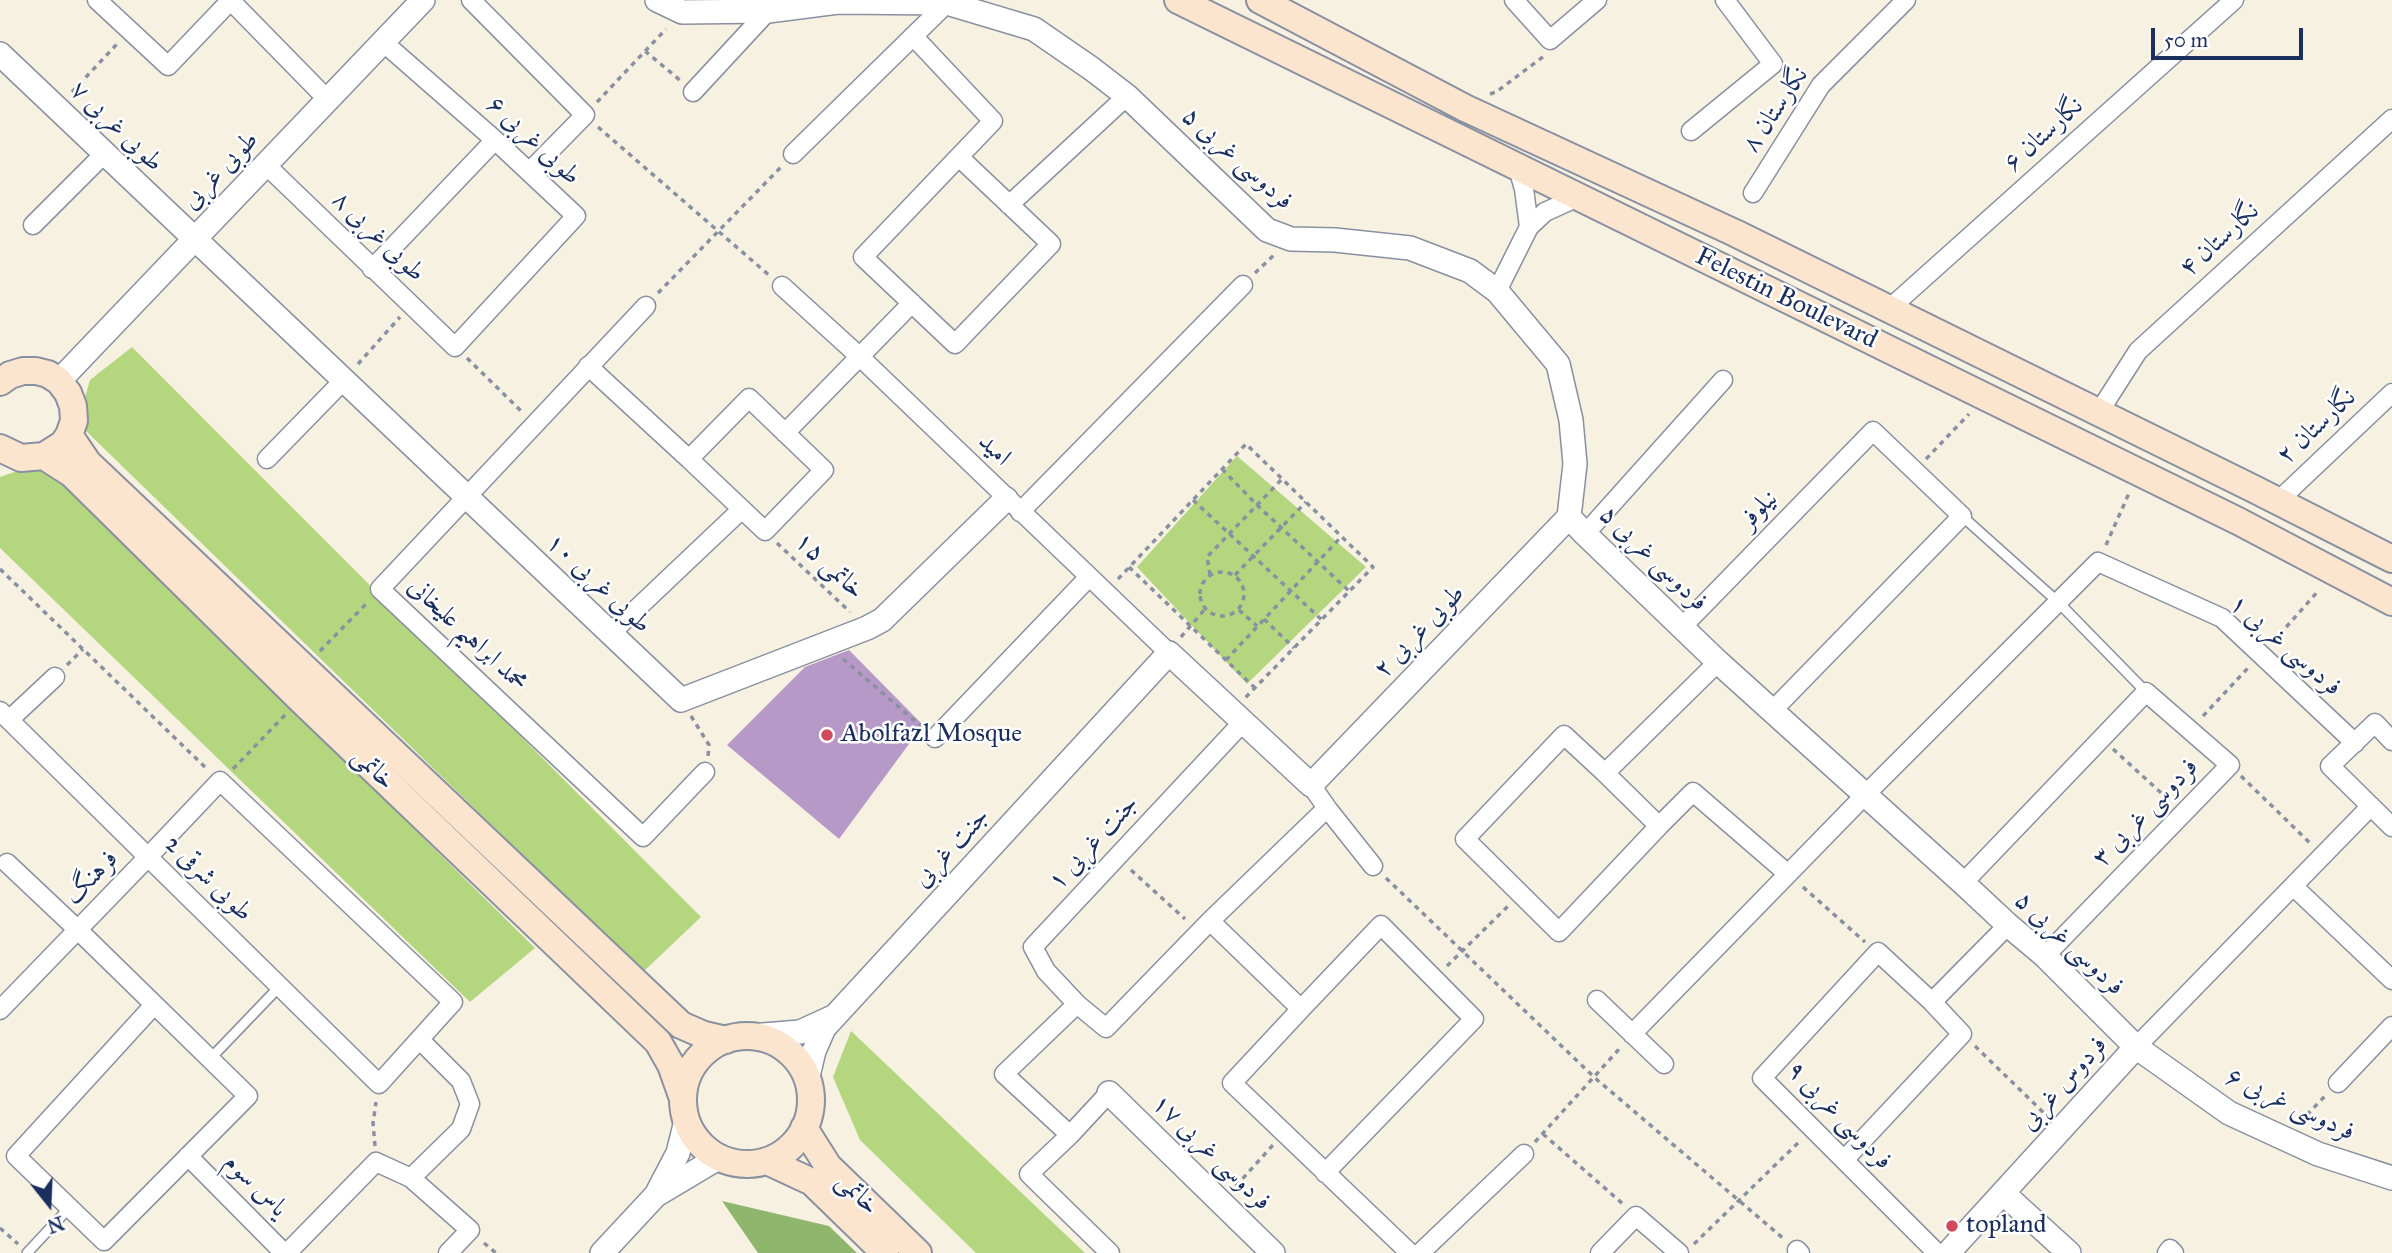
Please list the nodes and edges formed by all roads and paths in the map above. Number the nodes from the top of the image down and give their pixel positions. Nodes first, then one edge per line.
1 (97, 0) edge
2 (231, 0) edge
3 (423, 0) edge
4 (471, 0) edge
5 (657, 0) edge
6 (1178, 0) edge
7 (1260, 0) edge
8 (1514, 0) edge
9 (1597, 0) edge
10 (1906, 0) edge
11 (2234, 0) edge
12 (837, 1) edge
13 (947, 3) junction
14 (1733, 3) edge
15 (1205, 6) edge
16 (768, 10) junction
17 (681, 12) junction
18 (131, 30) junction
19 (914, 36) junction
20 (1550, 40) junction
21 (383, 42) junction
22 (645, 51) junction
23 (4, 66) edge
24 (694, 92) joint
25 (1127, 96) junction
26 (328, 100) junction
27 (56, 108) junction
28 (1465, 108) junction
29 (585, 115) junction
30 (2392, 119) edge
31 (1691, 131) dead end
32 (495, 140) junction
33 (104, 154) junction
34 (793, 154) joint
35 (959, 157) junction
36 (265, 165) junction
37 (1518, 168) junction
38 (529, 172) junction
39 (1753, 193) dead end
40 (1578, 197) junction
41 (1009, 205) junction
42 (33, 225) dead end
43 (1529, 227) junction
44 (717, 231) junction
45 (1291, 239) junction
46 (194, 240) junction
47 (372, 269) junction
48 (1243, 285) joint
49 (782, 286) joint
50 (1497, 291) junction
51 (912, 303) junction
52 (411, 305) junction
53 (646, 306) joint
54 (1889, 309) junction
55 (455, 347) junction
56 (859, 356) junction
57 (588, 366) junction
58 (3, 374) edge
59 (1723, 380) dead end
60 (343, 381) junction
61 (59, 382) junction
62 (2392, 393) edge
63 (1985, 397) junction
64 (2099, 412) junction
65 (534, 423) junction
66 (785, 433) junction
67 (69, 435) junction
68 (0, 448) edge
69 (44, 456) junction
70 (267, 459) dead end
71 (690, 459) junction
72 (1222, 469) junction
73 (1915, 471) junction
74 (2138, 473) junction
75 (1282, 479) junction
76 (465, 496) junction
77 (1193, 499) junction
78 (2278, 501) junction
79 (1306, 502) junction
80 (1013, 505) junction
81 (1257, 505) junction
82 (741, 509) junction
83 (1962, 516) junction
84 (1569, 517) junction
85 (1282, 527) junction
86 (765, 531) junction
87 (1586, 534) junction
88 (1229, 535) junction
89 (1341, 537) junction
90 (1253, 556) junction
91 (2392, 559) edge
92 (1318, 561) junction
93 (2098, 562) junction
94 (1129, 567) junction
95 (0, 569) edge
96 (1210, 575) junction
97 (1235, 575) junction
98 (1089, 577) junction
99 (380, 589) junction
100 (1290, 590) junction
101 (1349, 591) junction
102 (1105, 592) junction
103 (2392, 602) edge
104 (2058, 603) junction
105 (1205, 609) junction
106 (1239, 610) junction
107 (1264, 619) junction
108 (1322, 620) junction
109 (1189, 625) junction
110 (1257, 626) junction
111 (1683, 626) junction
112 (867, 628) junction
113 (610, 634) junction
114 (826, 644) junction
115 (1294, 648) junction
116 (1169, 653) junction
117 (1226, 660) junction
118 (1718, 663) junction
119 (303, 668) junction
120 (55, 677) dead end
121 (1255, 688) junction
122 (2146, 692) junction
123 (301, 700) junction
124 (681, 700) junction
125 (1773, 710) junction
126 (1237, 717) junction
127 (3, 720) edge
128 (935, 738) joint
129 (2102, 738) junction
130 (2392, 741) edge
131 (2355, 743) junction
132 (2230, 765) junction
133 (705, 772) joint
134 (1605, 774) junction
135 (220, 781) junction
136 (1311, 785) junction
137 (1865, 795) junction
138 (2371, 806) junction
139 (1327, 808) junction
140 (2183, 813) junction
141 (1660, 826) junction
142 (2392, 827) edge
143 (2323, 856) junction
144 (148, 857) junction
145 (1117, 857) junction
146 (7, 863) dead end
147 (1373, 866) joint
148 (1788, 874) junction
149 (1964, 883) junction
150 (2293, 886) junction
151 (1520, 894) junction
152 (2008, 925) junction
153 (1205, 927) junction
154 (78, 930) junction
155 (1462, 950) junction
156 (1878, 952) junction
157 (2045, 956) junction
158 (1435, 978) junction
159 (2392, 980) edge
160 (280, 986) junction
161 (1597, 1000) dead end
162 (1933, 1002) junction
163 (1077, 1004) junction
164 (154, 1005) junction
165 (1301, 1009) junction
166 (0, 1010) edge
167 (835, 1016) junction
168 (2392, 1026) edge
169 (1632, 1034) junction
170 (1962, 1034) junction
171 (738, 1038) junction
172 (420, 1040) junction
173 (2136, 1047) junction
174 (210, 1059) junction
175 (1664, 1064) dead end
176 (1595, 1078) junction
177 (807, 1080) junction
178 (2338, 1083) joint
179 (379, 1084) junction
180 (1110, 1093) joint
181 (684, 1109) junction
182 (804, 1128) junction
183 (1812, 1128) junction
184 (2061, 1129) junction
185 (1284, 1133) junction
186 (1543, 1134) junction
187 (1070, 1135) junction
188 (2284, 1138) junction
189 (1524, 1154) joint
190 (188, 1156) junction
191 (718, 1158) junction
192 (1844, 1160) junction
193 (768, 1161) junction
194 (376, 1162) junction
195 (1325, 1174) junction
196 (411, 1178) junction
197 (2392, 1178) edge
198 (2003, 1193) junction
199 (656, 1195) junction
200 (1739, 1200) junction
201 (1221, 1202) junction
202 (69, 1208) junction
203 (1636, 1216) junction
204 (0, 1228) edge
205 (1686, 1249) edge
206 (1799, 1251) edge
207 (27, 1253) edge
208 (286, 1253) edge
209 (448, 1253) edge
210 (602, 1253) edge
211 (885, 1253) edge
212 (918, 1253) edge
213 (1110, 1253) edge
214 (1273, 1253) edge
215 (1410, 1253) edge
216 (1420, 1253) edge
217 (1600, 1253) edge
218 (1937, 1253) edge
219 (1948, 1253) edge
220 (2069, 1253) edge
221 (2166, 1253) edge
222 (2174, 1253) edge

1 - 18 street
2 - 18 street
2 - 26 street
3 - 21 street, طوبی غربی
4 - 29 street
5 - 17 street, فردوسی غربی ۵
6 - 15 main road, Felestin Boulevard
7 - 28 main road, Felestin Boulevard
8 - 20 street
9 - 20 street
10 - 39 street, نگارستان ۸
11 - 54 street, نگارستان ۶
12 - 13 street, فردوسی غربی ۵
12 - 16 street, فردوسی غربی ۵
13 - 19 street
13 - 25 street, فردوسی غربی ۵
14 - 31 street
15 - 37 main road, Felestin Boulevard
16 - 17 street, فردوسی غربی ۵
16 - 24 street
17 - 22 path
18 - 27 path
19 - 34 street
19 - 35 street
20 - 28 path
21 - 26 street, طوبی غربی
21 - 32 street, طوبی غربی ۶
22 - 24 path
22 - 29 path
23 - 27 street, طوبی غربی ۷
25 - 41 street
25 - 45 street, فردوسی غربی ۵
26 - 36 street, طوبی غربی
27 - 33 street, طوبی غربی ۷
28 - 54 main road, Felestin Boulevard
29 - 38 street
29 - 44 path
30 - 64 street, نگارستان ۴
32 - 38 street, طوبی غربی ۶
32 - 47 street
33 - 42 street
33 - 46 street, طوبی غربی ۷
34 - 44 path
35 - 41 street
35 - 51 street
36 - 46 street, طوبی غربی
36 - 47 street, طوبی غربی ۸
37 - 40 main road, Felestin Boulevard
37 - 43 street
38 - 55 street, طوبی غربی ۶
40 - 43 street
40 - 63 main road, Felestin Boulevard
41 - 51 street
43 - 50 street
44 - 49 path
44 - 53 path
45 - 48 path
45 - 50 street, فردوسی غربی ۵
46 - 60 street, طوبی غربی ۱۰
46 - 61 street, طوبی غربی
47 - 52 street, طوبی غربی ۸
48 - 80 street
49 - 56 street, امید
50 - 84 street, فردوسی غربی ۵
51 - 56 street
52 - 55 street, طوبی غربی ۸
52 - 60 path
53 - 57 street, محمد ابراهیم علیخانی
54 - 64 main road, Felestin Boulevard
55 - 65 path
56 - 66 street
56 - 80 street, امید
57 - 65 street, محمد ابراهیم علیخانی
57 - 71 street
58 - 61 main road
59 - 87 street
60 - 70 street
60 - 76 street, طوبی غربی ۱۰
61 - 67 main road
62 - 78 street, نگارستان ۲
63 - 73 path
63 - 74 main road, Felestin Boulevard
64 - 78 main road, Felestin Boulevard
65 - 76 street, محمد ابراهیم علیخانی
66 - 71 street
66 - 86 street
67 - 69 main road
67 - 119 main road, خاتمی
68 - 69 main road
69 - 123 main road, خاتمی
71 - 82 street
72 - 75 path
72 - 77 path
72 - 81 path
73 - 83 street
73 - 111 street, نیلوفر
74 - 93 path
74 - 103 main road, Felestin Boulevard
75 - 79 path
75 - 81 path
76 - 99 street, محمد ابراهیم علیخانی
76 - 113 street, طوبی غربی ۱۰
77 - 88 path
77 - 94 path
78 - 91 main road, Felestin Boulevard
79 - 85 path
79 - 89 path
80 - 98 street, امید
80 - 112 street
81 - 85 path
81 - 88 path
82 - 86 street
82 - 113 street
83 - 104 lane
83 - 125 street
84 - 87 street, فردوسی غربی ۵
84 - 136 street, طوبی غربی ۲
85 - 90 path
85 - 92 path
86 - 112 path, خاتمی ۱۵
87 - 111 street, فردوسی غربی ۵
88 - 90 path
88 - 96 path
89 - 92 path
89 - 101 path
90 - 97 path
90 - 100 path
92 - 100 path
92 - 101 path
93 - 104 street
93 - 131 street, فردوسی غربی ۱
94 - 102 path
94 - 109 path
95 - 135 path
96 - 97 path
96 - 105 path
97 - 106 path
98 - 102 street, امید
98 - 128 street
99 - 119 path
99 - 133 street, محمد ابراهیم علیخانی
100 - 107 path
100 - 108 path
101 - 108 path
102 - 116 street, امید
104 - 122 lane
104 - 137 street
105 - 106 path
105 - 109 path
106 - 110 path
107 - 110 path
107 - 115 path
108 - 115 path
109 - 116 path
109 - 117 path
110 - 117 path
111 - 118 street, فردوسی غربی ۵
112 - 114 street
113 - 124 street, طوبی غربی ۱۰
114 - 124 street
114 - 128 path
115 - 121 path
116 - 126 street
116 - 167 street, جنت غربی
117 - 121 path
118 - 125 street, فردوسی غربی ۵
118 - 134 street
119 - 171 main road, خاتمی
120 - 127 street
121 - 126 path
122 - 129 street
122 - 132 street, فردوسی غربی ۳
123 - 135 path
123 - 181 main road, خاتمی
124 - 133 path
125 - 137 street, فردوسی غربی ۵
126 - 136 street
126 - 145 street, جنت غربی ۱
127 - 144 street, طوبی شرقی 2
129 - 140 path
129 - 149 street
130 - 131 street
131 - 138 street
132 - 140 street, فردوسی غربی ۳
132 - 143 path
134 - 141 street
134 - 151 street
135 - 144 street, فرهنگ
135 - 172 street
136 - 139 street
137 - 148 street
137 - 149 street, فردوسی غربی ۵
138 - 142 street
138 - 143 street, فردوس غربی
139 - 147 street
139 - 153 street
140 - 157 street, فردوسی غربی ۳
141 - 148 street
141 - 151 street
143 - 150 street, فردوس غربی
144 - 154 street, فرهنگ
144 - 160 street, طوبی شرقی 2
145 - 153 path
145 - 163 street, جنت غربی ۱
146 - 154 street
147 - 155 path
148 - 156 path
148 - 169 street
149 - 152 street, فردوسی غربی ۵
150 - 159 street
150 - 173 street, فردوس غربی
151 - 155 path
152 - 157 street, فردوسی غربی ۵
152 - 162 street
153 - 163 street
153 - 165 street
154 - 164 street
154 - 166 street, فرهنگ
155 - 158 path
155 - 176 path
156 - 162 street
156 - 183 street, فردوسی غربی ۹
157 - 173 street, فردوسی غربی ۵
158 - 165 street
158 - 195 street
160 - 174 lane
160 - 179 street, طوبی شرقی 2
161 - 169 street
162 - 170 street
163 - 187 street
164 - 174 street
164 - 202 street
165 - 185 street
167 - 171 street, جنت غربی
167 - 177 street
168 - 178 street
169 - 175 street
169 - 176 path
170 - 184 path
170 - 192 street
171 - 177 main road
171 - 181 main road
172 - 179 street
172 - 196 street
173 - 184 street, فردوس غربی
173 - 188 street, فردوسی غربی ۶
174 - 190 street
176 - 186 path
176 - 200 path
177 - 182 main road
178 - 188 path
179 - 194 path
180 - 187 street
180 - 201 street, فردوسی غربی ۱۷
181 - 191 main road
181 - 199 street
182 - 193 main road
182 - 212 main road, خاتمی
183 - 192 street, فردوسی غربی ۹
183 - 200 path
184 - 198 street, فردوس غربی
185 - 195 street
185 - 201 path
186 - 189 path
186 - 203 path
187 - 213 street
188 - 197 street, فردوسی غربی ۶
189 - 216 street
190 - 202 street
190 - 208 street, یاس سوم
191 - 193 main road
191 - 199 street
192 - 218 street, فردوسی غربی ۹
193 - 211 main road, خاتمی
194 - 196 street
194 - 208 street
195 - 215 street
196 - 209 street
198 - 219 street, فردوس غربی
198 - 220 street
199 - 210 street
200 - 205 path
200 - 206 path
201 - 214 street, فردوسی غربی ۱۷
202 - 207 lane
203 - 205 street
203 - 217 street
204 - 207 path
221 - 222 street

